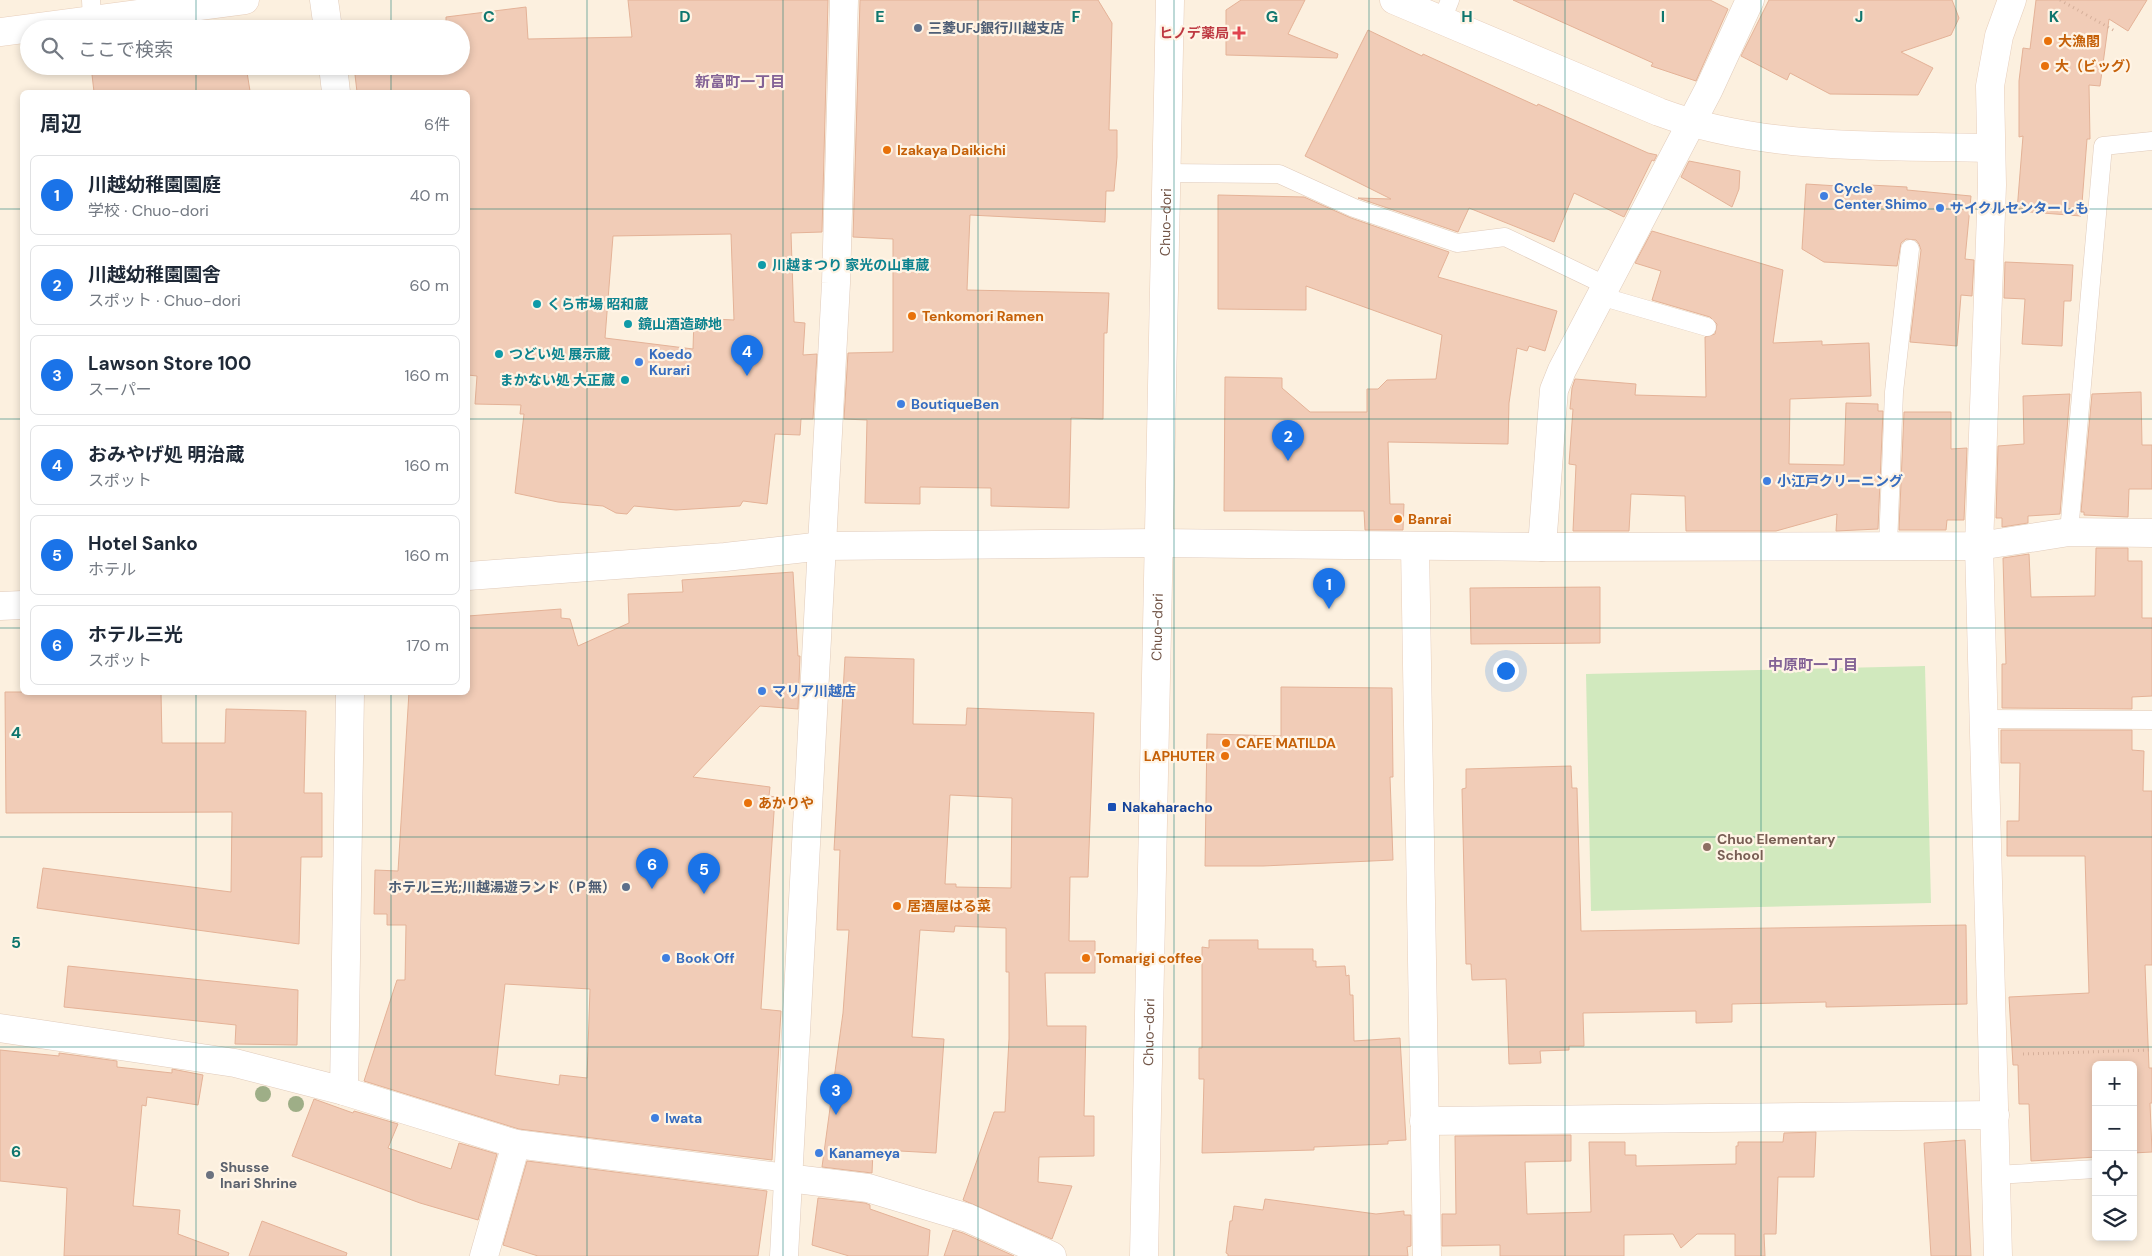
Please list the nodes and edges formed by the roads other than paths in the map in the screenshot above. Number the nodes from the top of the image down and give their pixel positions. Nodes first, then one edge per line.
1 (245, 0) edge
2 (324, 0) edge
3 (844, 0) edge
4 (1170, 0) edge
5 (1394, 0) edge
6 (2012, 0) edge
7 (1744, 2) edge
8 (92, 10) edge
9 (1446, 10) edge
10 (50, 20) edge
11 (327, 20) edge
12 (20, 27) edge
13 (0, 32) edge
14 (334, 75) edge
15 (336, 90) edge
16 (1691, 123) junction
17 (2152, 141) edge
18 (1990, 148) junction
19 (1166, 173) junction
20 (1910, 249) dead end
21 (1602, 291) junction
22 (1708, 327) dead end
23 (2069, 532) junction
24 (2152, 533) edge
25 (1158, 542) junction
26 (823, 546) junction
27 (1415, 546) junction
28 (1888, 546) junction
29 (1979, 546) junction
30 (1542, 548) junction
31 (470, 576) edge
32 (20, 605) edge
33 (0, 606) edge
34 (350, 695) edge
35 (1984, 719) junction
36 (2152, 720) edge
37 (0, 1028) edge
38 (344, 1091) junction
39 (1995, 1115) junction
40 (1424, 1121) junction
41 (516, 1144) junction
42 (2092, 1168) edge
43 (1996, 1175) junction
44 (787, 1177) junction
45 (484, 1256) edge
46 (784, 1256) edge
47 (1052, 1256) edge
48 (1144, 1256) edge
49 (1427, 1256) edge
50 (1998, 1256) edge

1 - 8 street
2 - 11 street
3 - 26 street
4 - 19 street, Chuo-dori
5 - 9 street
6 - 18 street
7 - 16 street
8 - 10 street
9 - 16 street
12 - 13 street
14 - 15 street
16 - 18 street
16 - 21 street
17 - 23 lane
18 - 29 street
19 - 21 lane
19 - 25 street, Chuo-dori
20 - 28 lane
21 - 22 lane
21 - 30 street
23 - 24 street
23 - 29 street
25 - 26 street
25 - 27 street
25 - 48 street, Chuo-dori
26 - 31 street
26 - 44 street
27 - 30 street
27 - 40 street
28 - 29 street
28 - 30 street
29 - 35 street
32 - 33 street
34 - 38 street
35 - 36 lane
35 - 39 street
37 - 38 street
38 - 41 street
39 - 40 street
39 - 43 street
40 - 49 street
41 - 44 street
41 - 45 street
42 - 43 lane
43 - 50 street
44 - 46 street
44 - 47 street

